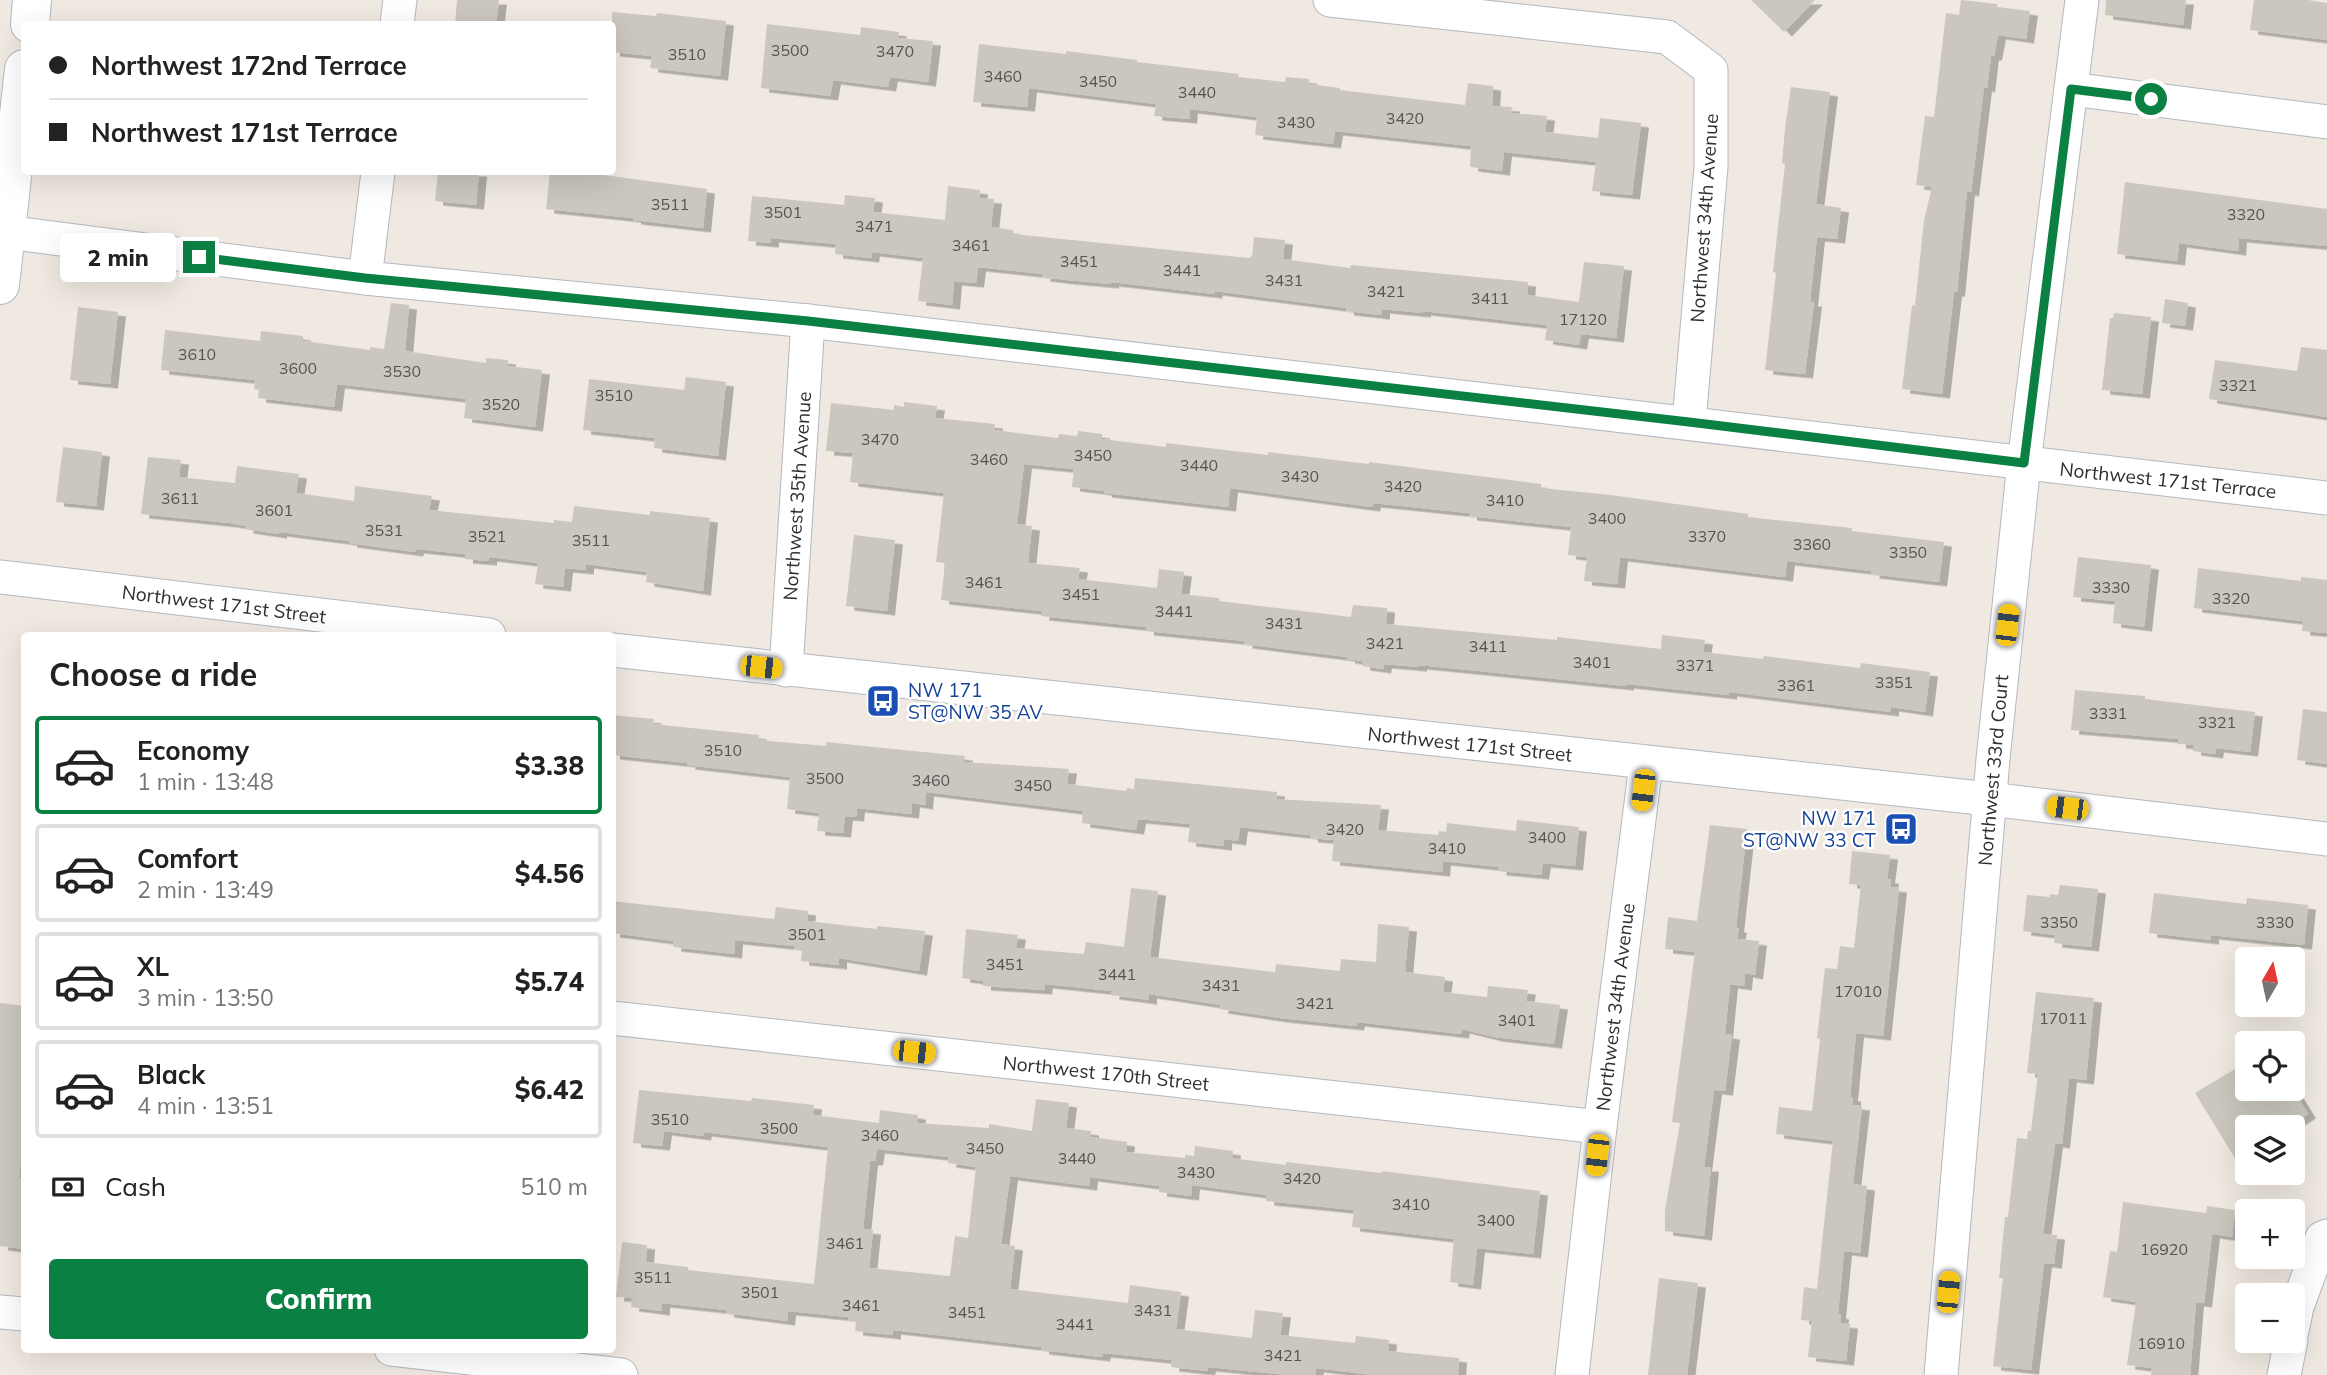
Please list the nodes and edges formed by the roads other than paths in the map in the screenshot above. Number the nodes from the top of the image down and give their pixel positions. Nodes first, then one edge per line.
1 (32, 0) edge
2 (400, 0) edge
3 (1331, 0) edge
4 (2082, 0) edge
5 (30, 21) edge
6 (397, 21) edge
7 (2071, 89) junction
8 (21, 96) edge
9 (2327, 122) edge
10 (378, 175) edge
11 (6, 232) junction
12 (365, 278) junction
13 (0, 285) edge
14 (808, 321) junction
15 (1689, 422) junction
16 (2024, 463) junction
17 (2327, 498) edge
18 (0, 577) edge
19 (464, 632) edge
20 (616, 650) edge
21 (786, 670) junction
22 (1646, 764) junction
23 (1989, 799) junction
24 (2327, 839) edge
25 (616, 1018) edge
26 (1600, 1128) junction
27 (2327, 1237) edge
28 (2305, 1285) edge
29 (0, 1312) edge
30 (21, 1314) edge
31 (426, 1353) edge
32 (2288, 1353) edge
33 (621, 1375) edge
34 (1572, 1375) edge
35 (1941, 1375) edge
36 (2284, 1375) edge

1 - 5 main road
2 - 6 street
3 - 15 street, Northwest 34th Avenue
4 - 7 street, Northwest 33rd Court
7 - 9 street
7 - 16 street, Northwest 33rd Court
8 - 11 main road
10 - 12 street
11 - 12 street, Northwest 171st Terrace
11 - 13 main road
12 - 14 street, Northwest 171st Terrace
14 - 15 street, Northwest 171st Terrace
14 - 21 street, Northwest 35th Avenue
15 - 16 street, Northwest 171st Terrace
16 - 17 street, Northwest 171st Terrace
16 - 23 street, Northwest 33rd Court
18 - 19 street, Northwest 171st Street
20 - 21 street, Northwest 171st Street
21 - 22 street, Northwest 171st Street
22 - 23 street, Northwest 171st Street
22 - 26 street, Northwest 34th Avenue
23 - 24 street, Northwest 171st Street
23 - 35 street, Northwest 33rd Court
25 - 26 street, Northwest 170th Street
26 - 34 street, Northwest 34th Avenue
27 - 28 street
29 - 30 street
31 - 33 street
32 - 36 street

